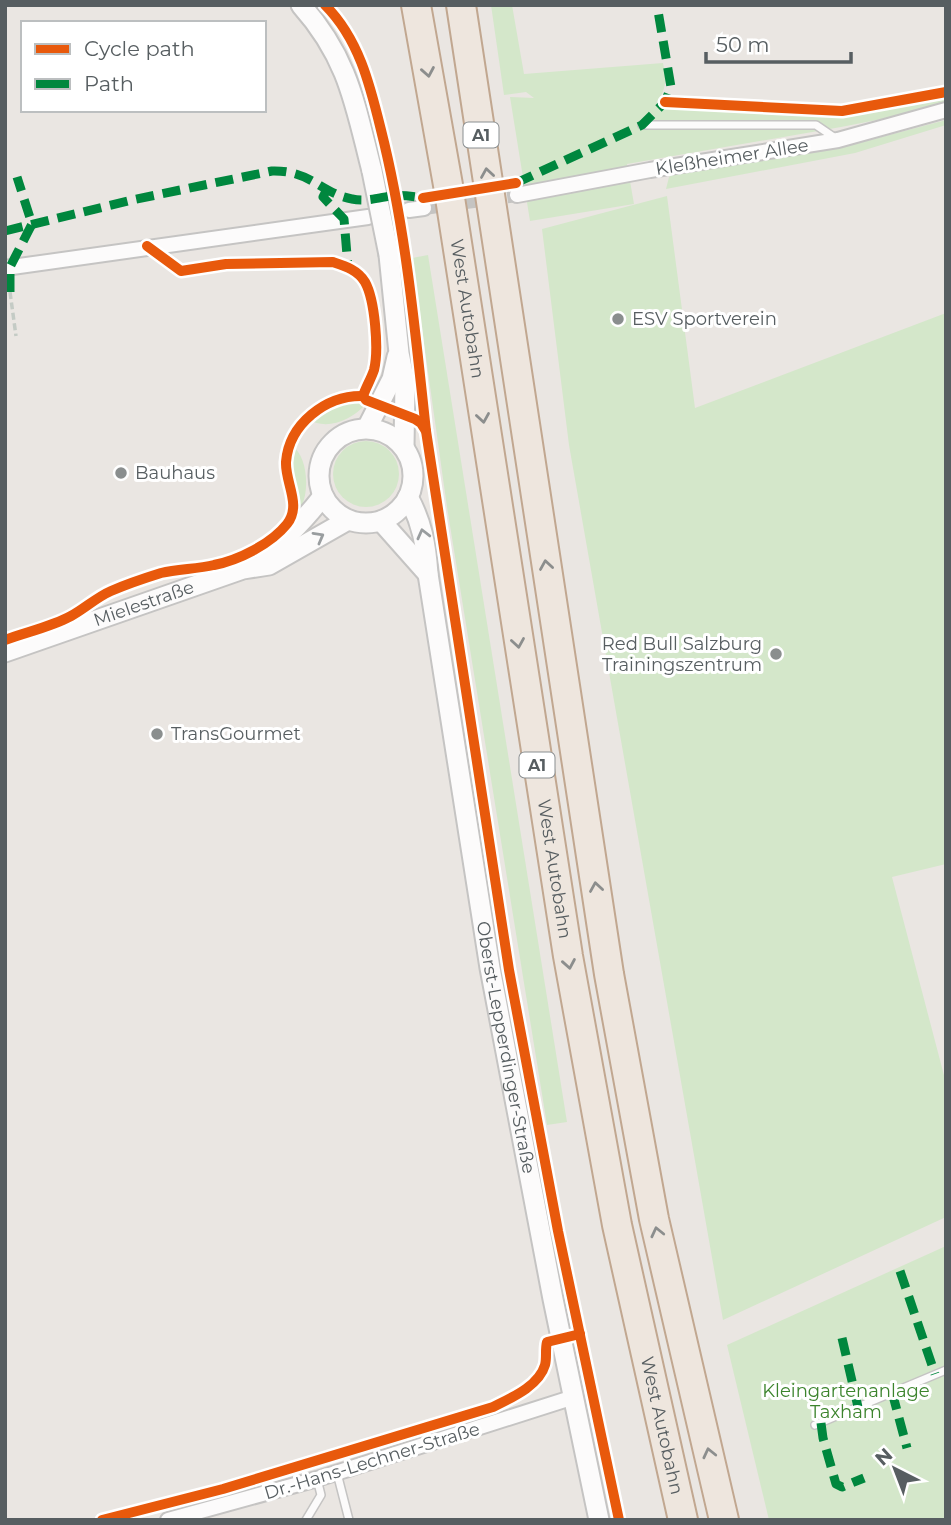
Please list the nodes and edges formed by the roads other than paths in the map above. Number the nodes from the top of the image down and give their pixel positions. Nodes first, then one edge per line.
1 (301, 5) edge
2 (416, 5) edge
3 (461, 5) edge
4 (946, 110) edge
5 (642, 125) dead end
6 (838, 140) junction
7 (517, 195) tunnel mouth
8 (425, 208) tunnel mouth
9 (409, 211) tunnel mouth
10 (369, 216) tunnel mouth
11 (5, 268) edge
12 (399, 353) junction
13 (366, 428) junction
14 (404, 447) junction
15 (323, 496) junction
16 (408, 497) junction
17 (348, 520) junction
18 (381, 521) junction
19 (243, 569) junction
20 (428, 574) junction
21 (5, 652) edge
22 (946, 1370) edge
23 (574, 1397) junction
24 (815, 1425) dead end
25 (337, 1473) junction
26 (317, 1479) junction
27 (168, 1520) edge
28 (306, 1520) edge
29 (349, 1520) edge
30 (599, 1520) edge
31 (683, 1520) edge
32 (724, 1520) edge

1 - 12 street, Oberst-Lepperdinger-Straße, bridge
2 -> 31 highway, West Autobahn / A1
32 -> 3 highway, A1
4 - 6 street, Kleßheimer Allee
5 - 6 lane
6 - 7 street, Kleßheimer Allee
8 - 9 street
10 - 11 street
12 - 13 street, Oberst-Lepperdinger-Straße
12 - 14 street, Oberst-Lepperdinger-Straße
13 - 14 street
13 - 15 street
14 - 16 street, Oberst-Lepperdinger-Straße
15 - 17 street
15 - 19 street, Mielestraße
16 - 18 street
20 -> 16 street, Oberst-Lepperdinger-Straße
17 - 18 street
19 -> 17 street, Mielestraße
18 - 20 street
19 - 21 street, Mielestraße
20 - 23 street, Oberst-Lepperdinger-Straße
22 - 24 lane
23 - 25 street, Dr.-Hans-Lechner-Straße
23 - 30 street, Oberst-Lepperdinger-Straße
25 - 26 street, Dr.-Hans-Lechner-Straße
25 - 29 lane
26 - 27 street, Dr.-Hans-Lechner-Straße
26 - 28 lane

